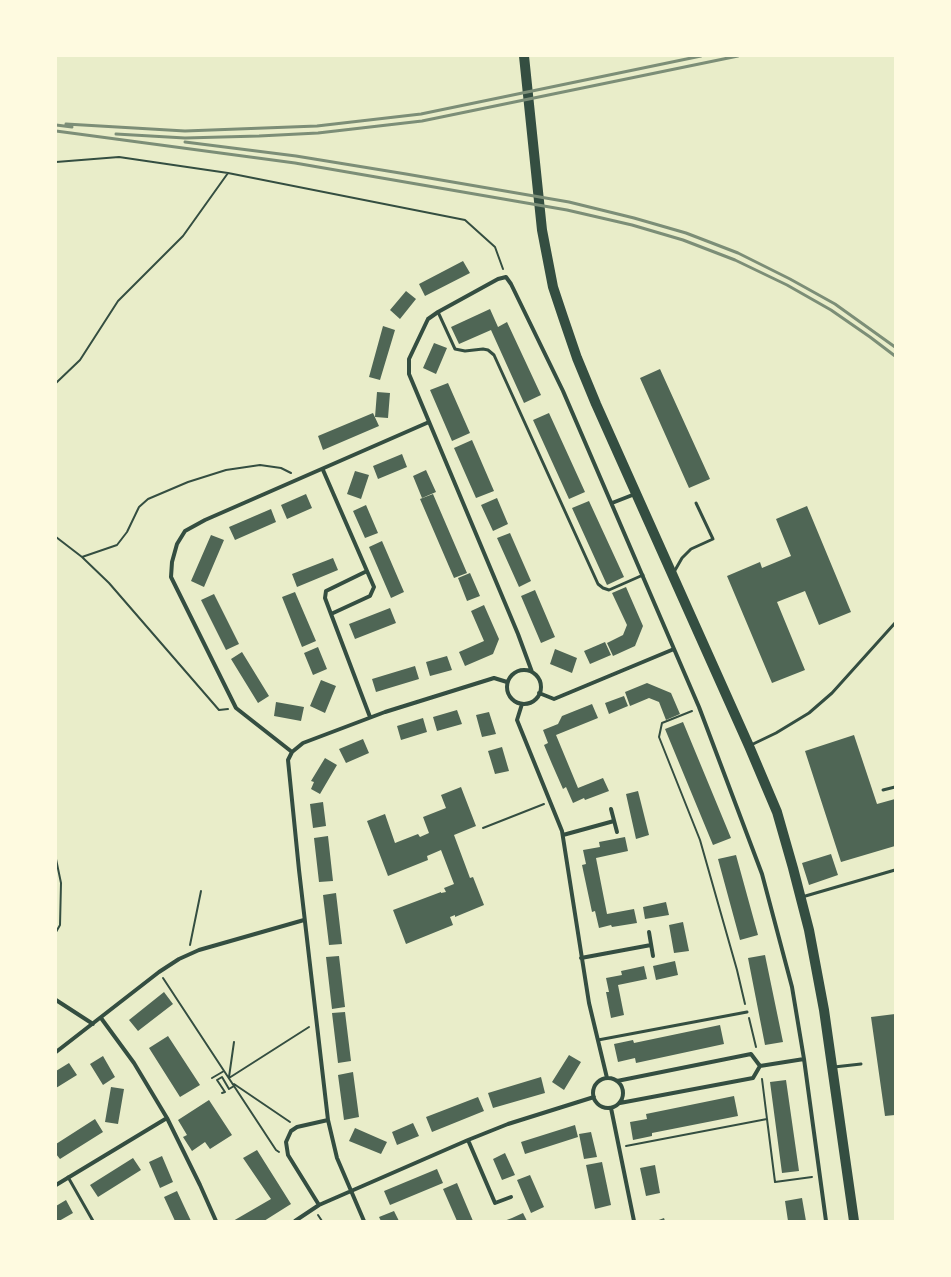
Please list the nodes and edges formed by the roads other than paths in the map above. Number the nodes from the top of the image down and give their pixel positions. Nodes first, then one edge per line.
1 (524, 56) edge
2 (438, 312) junction
3 (429, 422) junction
4 (323, 470) junction
5 (635, 494) junction
6 (612, 503) junction
7 (696, 503) dead end
8 (367, 571) junction
9 (643, 575) junction
10 (672, 576) junction
11 (331, 614) junction
12 (895, 623) edge
13 (674, 649) junction
14 (532, 672) junction
15 (507, 682) junction
16 (539, 693) junction
17 (522, 704) junction
18 (370, 717) junction
19 (749, 746) junction
20 (292, 752) junction
21 (895, 787) edge
22 (883, 790) dead end
23 (611, 809) dead end
24 (614, 821) junction
25 (617, 832) dead end
26 (563, 835) junction
27 (895, 870) edge
28 (800, 898) junction
29 (304, 920) junction
30 (649, 932) dead end
31 (651, 945) junction
32 (653, 956) dead end
33 (581, 958) junction
34 (56, 1000) edge
35 (747, 1012) road end
36 (101, 1018) junction
37 (93, 1024) junction
38 (598, 1040) junction
39 (56, 1052) edge
40 (804, 1059) junction
41 (861, 1064) dead end
42 (760, 1066) junction
43 (832, 1068) junction
44 (607, 1078) junction
45 (617, 1081) junction
46 (594, 1097) junction
47 (620, 1103) junction
48 (611, 1108) junction
49 (167, 1118) junction
50 (328, 1120) junction
51 (468, 1140) junction
52 (68, 1177) junction
53 (56, 1185) edge
54 (352, 1191) junction
55 (510, 1197) dead end
56 (319, 1205) junction
57 (93, 1221) edge
58 (216, 1221) edge
59 (295, 1221) edge
60 (364, 1221) edge
61 (634, 1221) edge
62 (826, 1221) edge
63 (854, 1221) edge

1 - 5 main road
2 - 3 street
2 - 6 street
2 - 9 lane
3 - 4 street
3 - 14 street
4 - 8 street
4 - 20 street
5 - 6 street
5 - 10 main road
6 - 9 street
7 - 10 lane
8 - 11 street
8 - 11 street
9 - 13 street
10 - 19 main road
11 - 18 street
12 - 19 lane
13 - 16 street
13 - 40 street
14 - 15 street
14 - 16 street
15 - 17 street
15 - 18 street
16 - 17 street
17 - 26 street
18 - 20 street
19 - 28 main road
20 - 29 street
21 - 22 lane
23 - 24 street
24 - 25 street
24 - 26 street
26 - 33 street
27 - 28 lane
28 - 43 main road
29 - 36 street
29 - 50 street
30 - 31 street
31 - 32 street
31 - 33 street
33 - 38 street
34 - 37 street
35 - 38 lane
36 - 37 street
36 - 49 street
37 - 39 street
38 - 44 street
40 - 42 street
40 - 62 street
41 - 43 lane
42 - 45 street
42 - 47 street
43 - 63 main road
44 - 45 street
44 - 46 street
45 - 47 street
46 - 48 street
46 - 51 street
47 - 48 street
48 - 61 street
49 - 52 street
49 - 58 street
50 - 54 street
50 - 56 street
51 - 54 street
51 - 55 street
52 - 53 street
52 - 57 lane
54 - 56 street
54 - 60 street
56 - 59 street

